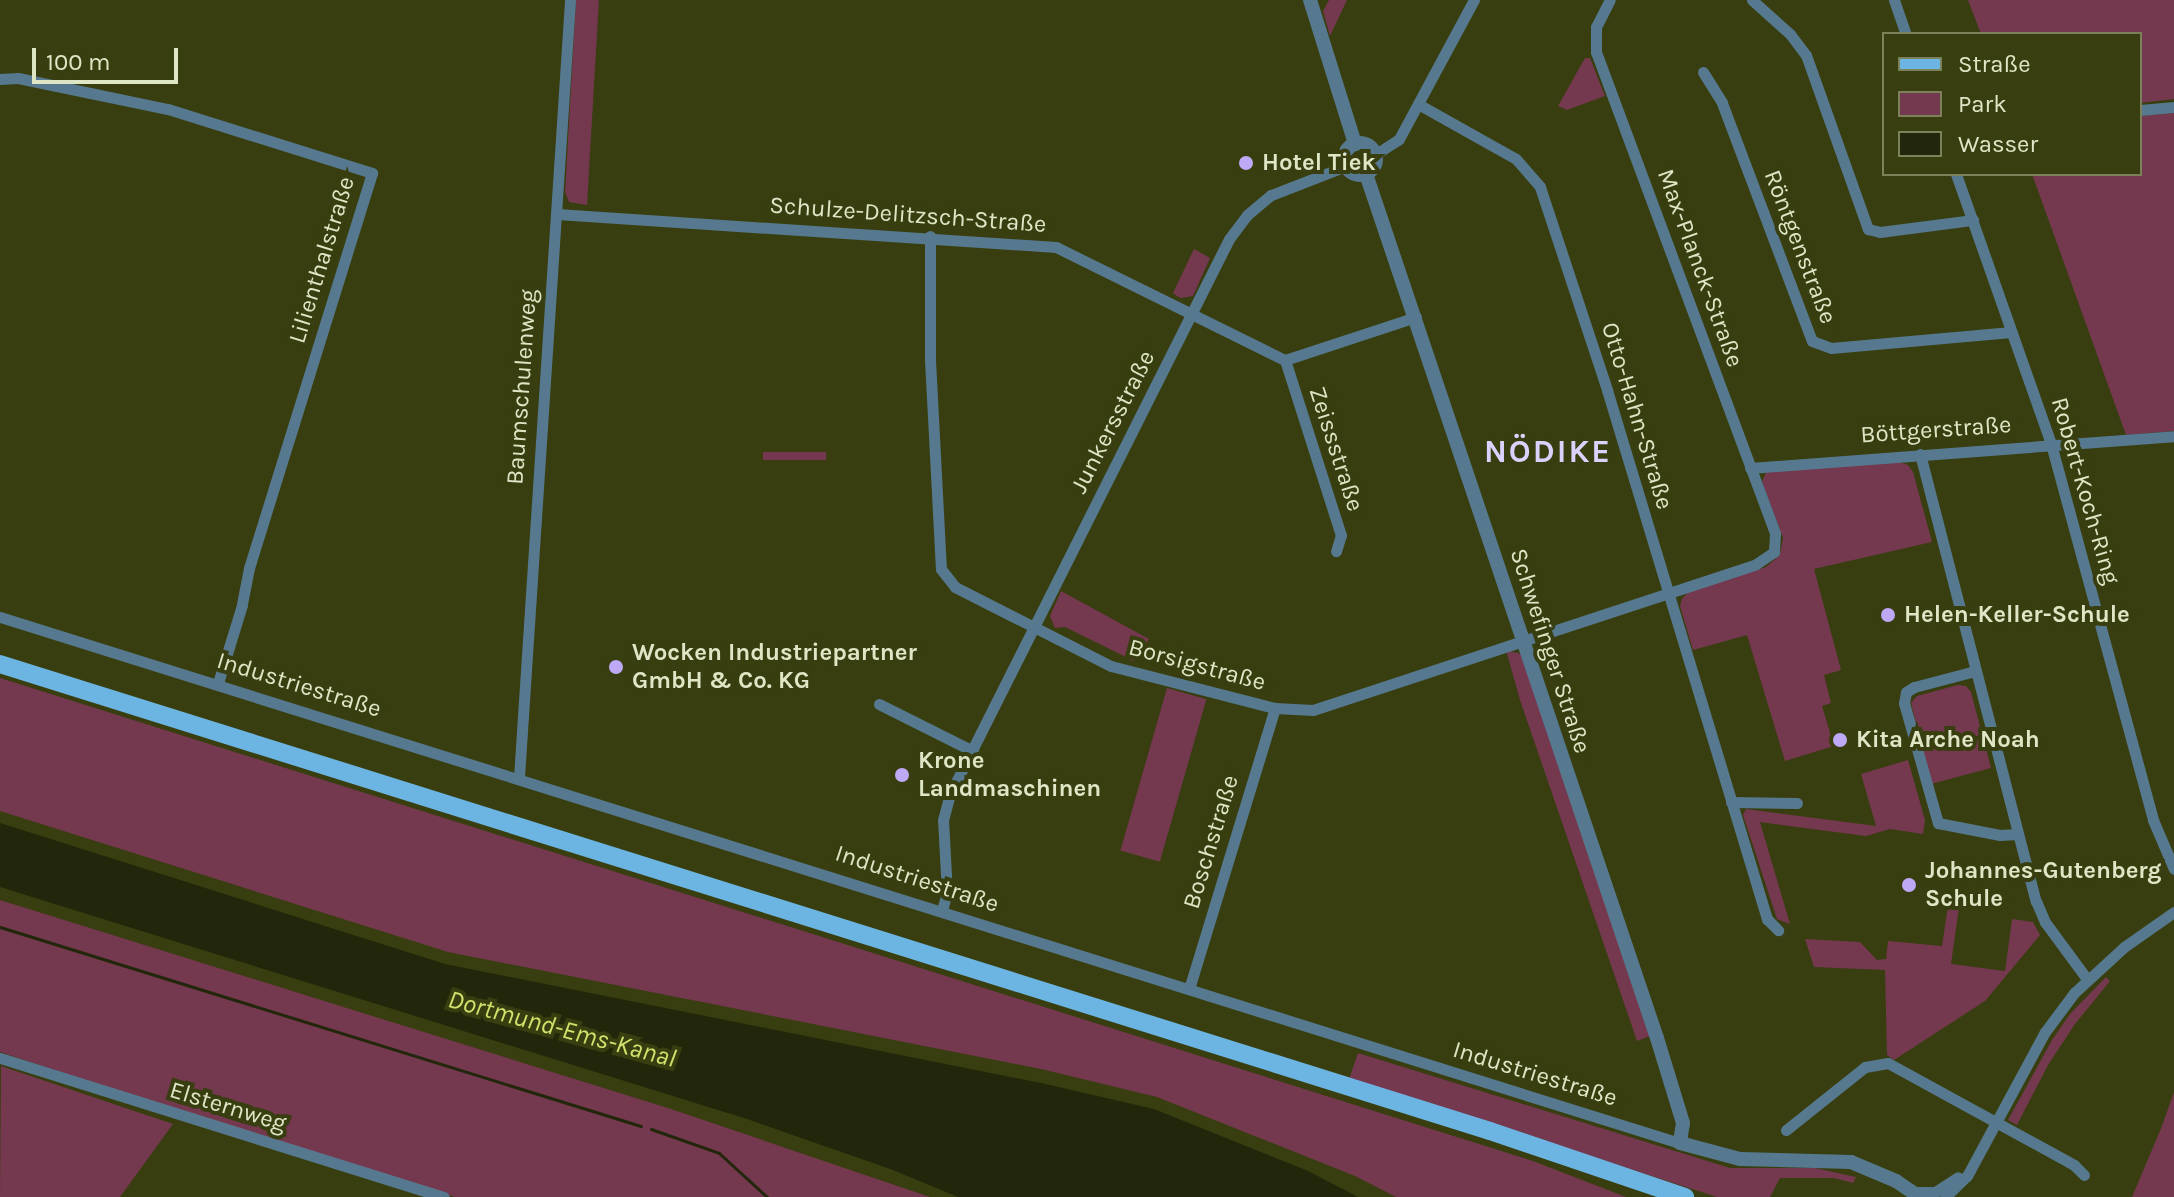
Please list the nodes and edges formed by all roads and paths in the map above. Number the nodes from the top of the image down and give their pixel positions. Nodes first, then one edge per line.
1 (570, 0) edge
2 (1310, 0) edge
3 (1474, 0) edge
4 (1610, 0) edge
5 (1752, 0) edge
6 (1894, 0) edge
7 (1905, 32) edge
8 (1703, 72) dead end
9 (0, 79) edge
10 (1418, 104) junction
11 (2174, 107) edge
12 (2142, 110) edge
13 (1355, 144) junction
14 (1376, 154) junction
15 (1346, 166) junction
16 (1366, 174) junction
17 (1957, 176) edge
18 (557, 214) junction
19 (1973, 220) junction
20 (930, 236) junction
21 (1193, 312) junction
22 (1416, 317) junction
23 (2011, 332) junction
24 (1285, 360) junction
25 (2174, 436) edge
26 (2051, 444) junction
27 (1920, 454) junction
28 (1750, 468) junction
29 (1336, 551) dead end
30 (1774, 552) joint
31 (1669, 593) junction
32 (0, 617) edge
33 (1033, 627) junction
34 (1523, 641) junction
35 (0, 664) edge
36 (1975, 671) junction
37 (218, 683) junction
38 (879, 704) dead end
39 (1275, 708) junction
40 (973, 751) junction
41 (519, 777) junction
42 (1731, 802) junction
43 (1797, 803) dead end
44 (2017, 834) junction
45 (2174, 869) edge
46 (942, 910) junction
47 (2174, 912) edge
48 (1778, 930) dead end
49 (2087, 979) junction
50 (1189, 989) junction
51 (0, 1058) edge
52 (1996, 1123) junction
53 (1786, 1130) dead end
54 (1680, 1143) junction
55 (1566, 1156) junction
56 (2084, 1175) dead end
57 (1913, 1195) edge
58 (1940, 1196) edge
59 (444, 1197) edge
60 (1659, 1197) edge
61 (1685, 1197) edge

1 - 18 street, Baumschulenweg
2 - 13 street
3 - 10 street
4 - 28 street, Max-Planck-Straße
5 - 19 street
6 - 7 street
8 - 23 street, Röntgenstraße
9 - 37 street, Lilienthalstraße
10 - 14 street
10 - 31 street, Otto-Hahn-Straße
11 - 12 street
13 - 14 street
13 - 15 street
14 - 16 street
15 - 16 street
15 - 21 street, Junkersstraße
16 - 22 street, Schwefinger Straße
17 - 19 street, Robert-Koch-Ring
18 - 20 street, Schulze-Delitzsch-Straße
18 - 41 street, Baumschulenweg
19 - 23 street, Robert-Koch-Ring
20 - 21 street, Schulze-Delitzsch-Straße
20 - 33 street, Borsigstraße
21 - 24 street, Schulze-Delitzsch-Straße
21 - 33 street, Junkersstraße
22 - 24 street
22 - 34 street, Schwefinger Straße
23 - 26 street, Robert-Koch-Ring
24 - 29 street, Zeissstraße
25 - 26 street, Böttgerstraße
26 - 27 street, Böttgerstraße
26 - 45 street, Robert-Koch-Ring
27 - 28 street, Böttgerstraße
27 - 36 street
28 - 30 street, Max-Planck-Straße
30 - 31 street, Borsigstraße
31 - 34 street, Borsigstraße
31 - 42 street, Otto-Hahn-Straße
32 - 37 street, Industriestraße
33 - 39 street, Borsigstraße
33 - 40 street, Junkersstraße
34 - 39 street, Borsigstraße
34 - 54 street, Schwefinger Straße
35 - 55 main road
36 - 44 street
36 - 44 street
37 - 41 street, Industriestraße
38 - 40 street
39 - 50 street, Boschstraße
40 - 46 street, Junkersstraße
41 - 46 street, Industriestraße
42 - 43 street
42 - 48 street, Otto-Hahn-Straße
44 - 49 street
46 - 50 street, Industriestraße
47 - 49 street
49 - 52 street
50 - 54 street, Industriestraße
51 - 59 street, Elsternweg
52 - 53 street
52 - 56 street
52 - 58 street
54 - 57 street, Industriestraße
55 - 60 main road
55 - 61 main road
57 - 58 street

